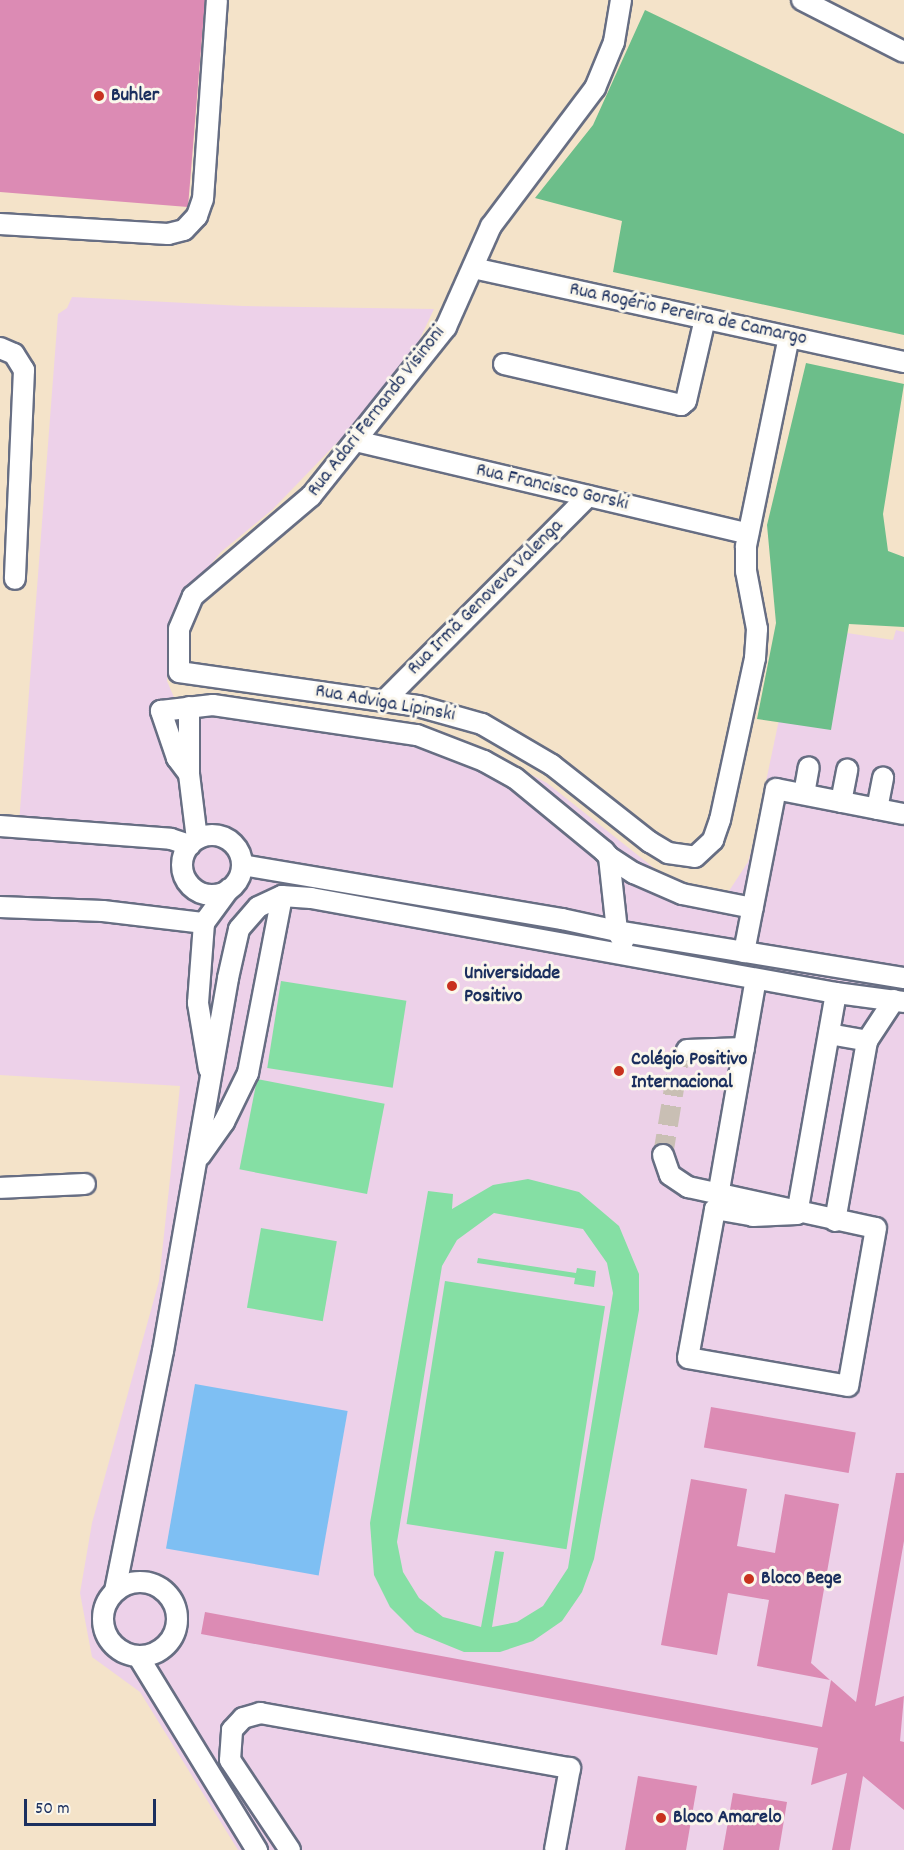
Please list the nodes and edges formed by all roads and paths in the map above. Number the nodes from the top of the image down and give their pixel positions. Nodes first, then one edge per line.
1 (217, 0) edge
2 (621, 0) edge
3 (802, 0) edge
4 (904, 52) edge
5 (0, 224) edge
6 (473, 268) junction
7 (705, 319) junction
8 (789, 337) junction
9 (0, 348) edge
10 (904, 362) edge
11 (504, 364) dead end
12 (356, 441) junction
13 (588, 496) junction
14 (748, 534) junction
15 (15, 579) dead end
16 (179, 672) joint
17 (384, 701) junction
18 (189, 707) junction
19 (809, 767) dead end
20 (847, 770) dead end
21 (189, 774) junction
22 (883, 778) dead end
23 (804, 794) junction
24 (841, 802) junction
25 (877, 809) junction
26 (904, 814) edge
27 (0, 826) edge
28 (193, 842) junction
29 (609, 857) junction
30 (242, 865) junction
31 (188, 883) junction
32 (229, 889) junction
33 (282, 896) junction
34 (0, 906) edge
35 (753, 908) junction
36 (204, 923) junction
37 (617, 930) junction
38 (744, 952) junction
39 (632, 956) junction
40 (884, 975) junction
41 (904, 978) edge
42 (756, 979) junction
43 (836, 993) junction
44 (893, 1000) edge
45 (829, 1034) junction
46 (867, 1041) junction
47 (744, 1048) junction
48 (687, 1050) dead end
49 (211, 1077) junction
50 (663, 1155) tunnel mouth
51 (197, 1161) junction
52 (85, 1184) dead end
53 (0, 1188) edge
54 (718, 1196) junction
55 (797, 1214) junction
56 (835, 1221) junction
57 (115, 1591) junction
58 (138, 1656) junction
59 (283, 1847) edge
60 (257, 1850) edge
61 (555, 1850) edge

1 - 5 street
2 - 6 street, Rua Adari Fernando Visinoni
3 - 4 street
6 - 7 street, Rua Rogério Pereira de Camargo
6 - 12 street, Rua Adari Fernando Visinoni
7 - 8 street, Rua Rogério Pereira de Camargo
7 - 11 street
8 - 10 street, Rua Rogério Pereira de Camargo
8 - 14 street
9 - 15 street
12 - 13 street, Rua Francisco Gorski
12 - 16 street, Rua Adari Fernando Visinoni
13 - 14 street, Rua Francisco Gorski
13 - 17 street, Rua Irmã Genoveva Valenga
14 - 17 street, Rua Adviga Lipinski
16 - 17 street, Rua Adviga Lipinski
18 - 21 street
18 - 21 street
18 - 29 street
19 - 23 street
20 - 24 street
21 - 28 street
22 - 25 street
23 - 24 street
23 - 35 street
24 - 25 street
25 - 26 street
27 - 28 street
28 - 30 street
28 - 31 street
29 - 35 street
29 - 37 street
30 - 32 street
30 - 37 street
31 - 32 street
31 - 36 street
32 - 36 street
33 - 39 street
33 - 49 street
33 - 51 street
34 - 36 street
35 - 38 street
36 - 49 street
37 - 38 street
37 - 39 street
38 - 40 street
39 - 42 street
40 - 41 street
40 - 44 street
42 - 43 street
42 - 47 street
43 - 44 street
43 - 45 street
44 - 46 street
45 - 46 street
45 - 55 street
46 - 56 street
47 - 48 street
47 - 54 street
49 - 51 street
50 - 54 street
51 - 57 street
52 - 53 street
54 - 55 street
55 - 56 street
55 - 56 street
57 - 58 street
57 - 58 street
58 - 60 street
59 - 61 street

